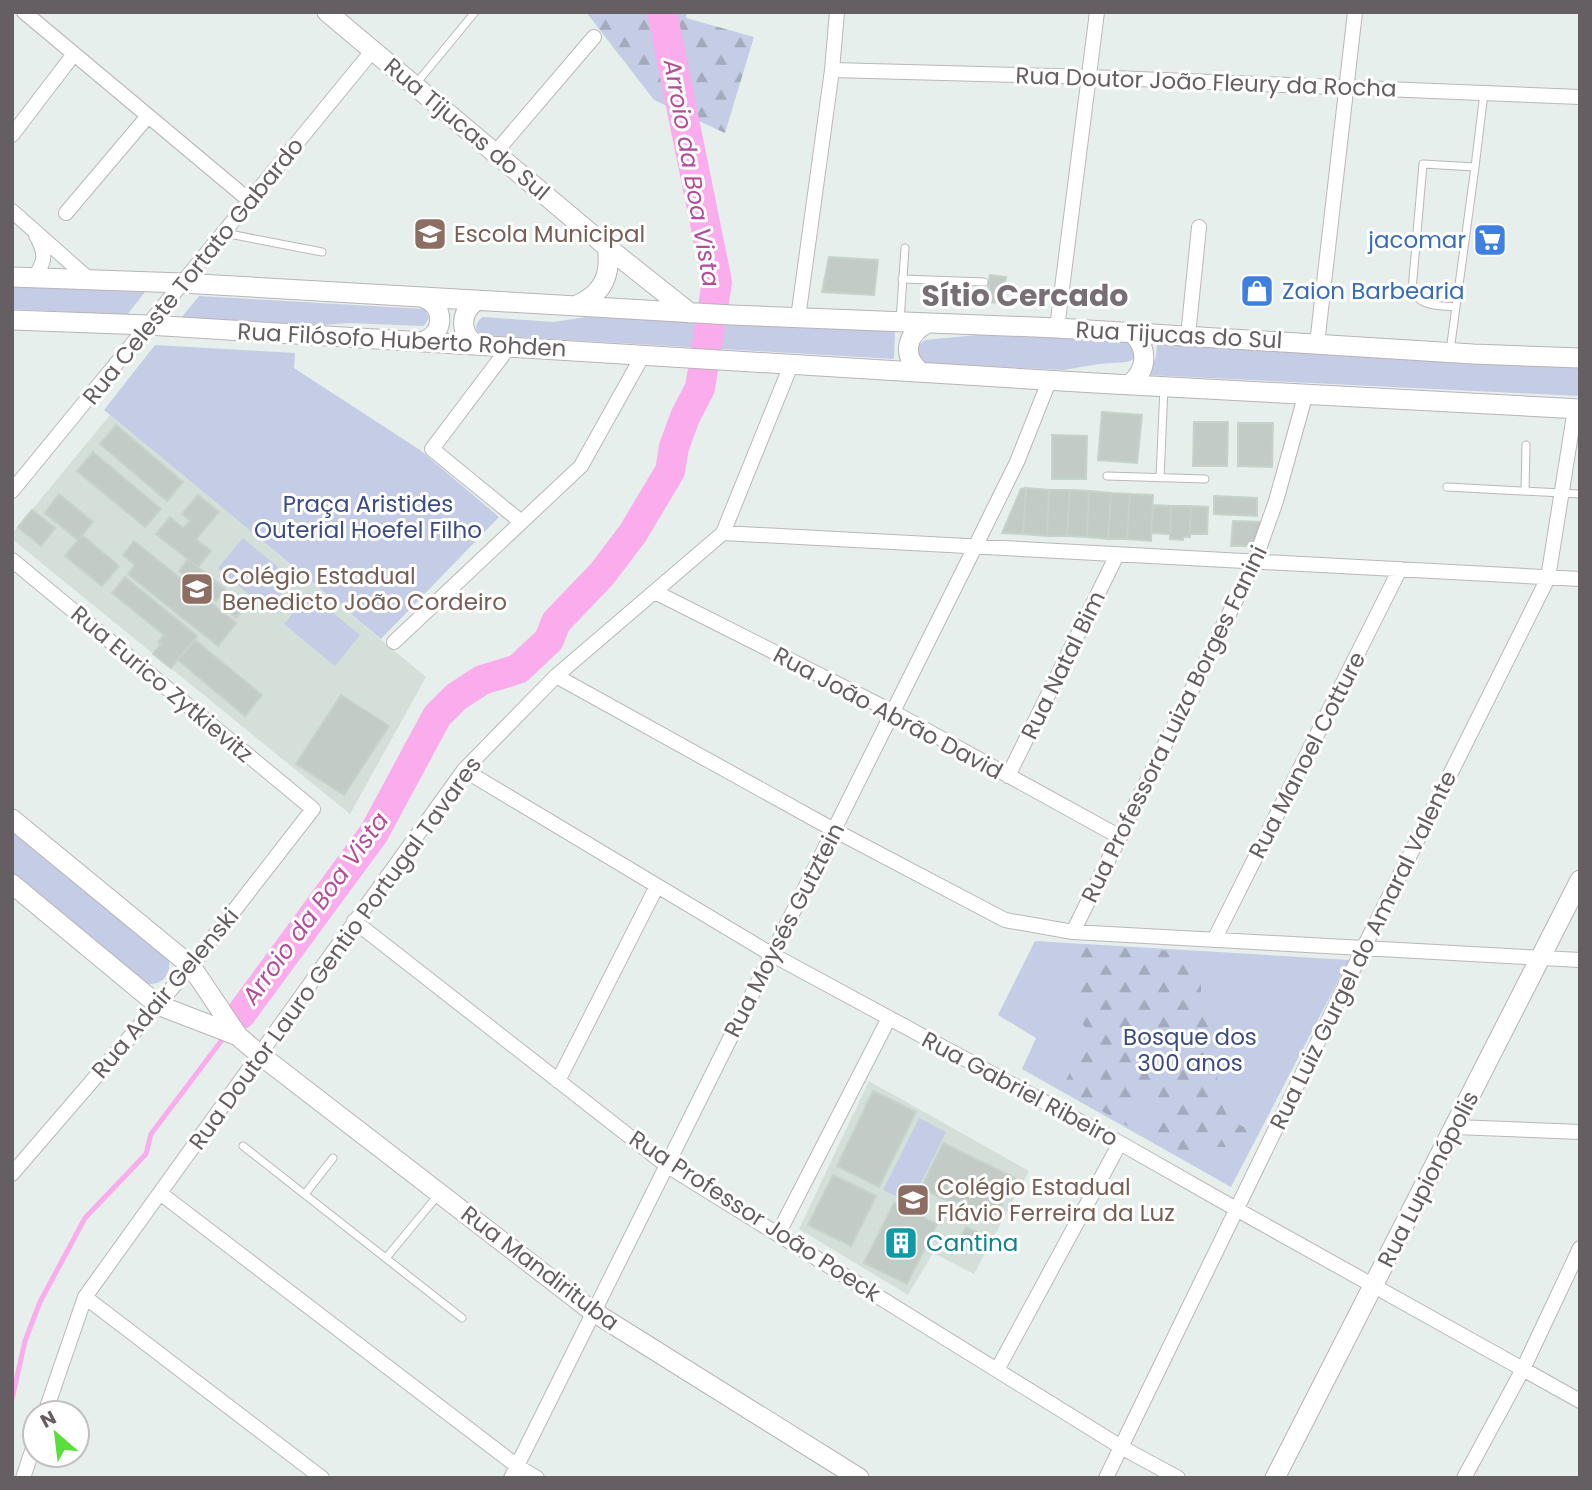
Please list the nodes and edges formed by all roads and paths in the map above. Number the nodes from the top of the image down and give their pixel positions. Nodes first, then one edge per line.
1 (24, 12) edge
2 (474, 12) edge
3 (837, 12) edge
4 (1097, 12) edge
5 (1355, 12) edge
6 (338, 16) edge
7 (594, 37) dead end
8 (373, 50) junction
9 (74, 54) junction
10 (832, 70) junction
11 (1089, 76) junction
12 (415, 86) junction
13 (1345, 87) junction
14 (1484, 93) junction
15 (1580, 97) edge
16 (148, 116) junction
17 (12, 135) edge
18 (495, 153) junction
19 (1475, 167) junction
20 (250, 201) junction
21 (12, 211) edge
22 (66, 213) dead end
23 (32, 227) junction
24 (1199, 227) dead end
25 (224, 233) junction
26 (607, 247) junction
27 (905, 248) dead end
28 (322, 252) dead end
29 (12, 277) edge
30 (34, 278) junction
31 (902, 279) junction
32 (91, 281) junction
33 (984, 282) dead end
34 (183, 283) junction
35 (424, 298) junction
36 (476, 301) junction
37 (574, 306) junction
38 (1456, 307) junction
39 (692, 313) junction
40 (798, 318) junction
41 (12, 320) edge
42 (900, 322) junction
43 (928, 323) junction
44 (148, 325) junction
45 (1057, 328) junction
46 (1133, 333) junction
47 (1188, 336) junction
48 (421, 342) junction
49 (1317, 344) junction
50 (476, 345) junction
51 (509, 347) junction
52 (1450, 352) junction
53 (643, 355) junction
54 (1580, 358) edge
55 (791, 365) junction
56 (921, 372) junction
57 (1050, 379) junction
58 (1129, 384) junction
59 (1164, 386) junction
60 (1306, 393) junction
61 (1578, 409) edge
62 (1526, 445) dead end
63 (1107, 476) dead end
64 (1160, 478) junction
65 (1205, 479) dead end
66 (1447, 487) dead end
67 (12, 491) edge
68 (1525, 491) junction
69 (1562, 493) junction
70 (1580, 494) edge
71 (520, 521) junction
72 (723, 533) junction
73 (975, 547) junction
74 (1117, 555) junction
75 (12, 560) edge
76 (1254, 563) junction
77 (1400, 569) junction
78 (1549, 578) junction
79 (1580, 579) edge
80 (654, 592) junction
81 (394, 642) dead end
82 (556, 676) junction
83 (893, 712) junction
84 (464, 770) junction
85 (1008, 776) junction
86 (313, 808) joint
87 (12, 819) edge
88 (834, 830) junction
89 (1120, 838) junction
90 (1580, 880) edge
91 (12, 884) edge
92 (657, 886) junction
93 (354, 922) junction
94 (1073, 932) junction
95 (1214, 940) junction
96 (1364, 947) junction
97 (771, 954) junction
98 (1541, 958) junction
99 (1580, 960) edge
100 (191, 966) junction
101 (158, 1005) junction
102 (889, 1018) junction
103 (238, 1036) junction
104 (260, 1054) junction
105 (558, 1081) junction
106 (1455, 1127) junction
107 (1580, 1132) edge
108 (1120, 1143) junction
109 (243, 1146) dead end
110 (333, 1158) dead end
111 (666, 1165) junction
112 (12, 1174) edge
113 (160, 1193) junction
114 (439, 1194) junction
115 (306, 1195) junction
116 (1236, 1209) junction
117 (778, 1234) junction
118 (1580, 1248) edge
119 (386, 1258) junction
120 (1575, 1269) edge
121 (1375, 1286) junction
122 (85, 1297) junction
123 (592, 1311) junction
124 (462, 1318) dead end
125 (1523, 1369) junction
126 (997, 1370) junction
127 (50, 1399) edge
128 (1580, 1401) edge
129 (1121, 1447) junction
130 (514, 1472) edge
131 (322, 1478) edge
132 (537, 1478) edge
133 (859, 1478) edge
134 (1106, 1478) edge
135 (1178, 1478) edge
136 (1275, 1478) edge
137 (1464, 1478) edge

1 - 9 street
2 - 12 lane
3 - 10 street
4 - 11 street
5 - 13 street
6 - 8 main road, Rua Tijucas do Sul
7 - 18 street
8 - 12 main road, Rua Tijucas do Sul
8 - 20 street, Rua Celeste Tortato Gabardo
9 - 16 street
9 - 17 street
10 - 11 street, Rua Doutor João Fleury da Rocha
10 - 40 street
11 - 13 street, Rua Doutor João Fleury da Rocha
11 - 45 street
12 - 18 main road, Rua Tijucas do Sul
13 - 14 street, Rua Doutor João Fleury da Rocha
13 - 49 street
14 - 15 street, Rua Doutor João Fleury da Rocha
14 - 19 lane
16 - 20 street
16 - 22 street
18 - 26 main road, Rua Tijucas do Sul
19 - 38 lane
19 - 38 lane
20 - 25 street, Rua Celeste Tortato Gabardo
21 - 23 street
23 - 30 street
23 - 32 street
24 - 47 street
25 - 28 lane
25 - 34 street, Rua Celeste Tortato Gabardo
26 - 37 main road
26 - 39 main road, Rua Tijucas do Sul
27 - 31 lane
29 - 30 main road, Rua Filósofo Huberto Rohden
30 - 32 main road, Rua Filósofo Huberto Rohden
31 - 33 lane
31 - 42 lane
32 - 34 main road, Rua Filósofo Huberto Rohden
34 - 35 main road, Rua Filósofo Huberto Rohden
34 - 44 street, Rua Celeste Tortato Gabardo
35 - 36 main road, Rua Filósofo Huberto Rohden
35 - 48 main road
36 - 37 main road, Rua Filósofo Huberto Rohden
36 - 50 main road
37 - 39 main road, Rua Filósofo Huberto Rohden
38 - 52 lane
39 - 40 main road, Rua Tijucas do Sul
40 - 42 main road, Rua Tijucas do Sul
41 - 44 main road, Rua Filósofo Huberto Rohden
42 - 43 main road, Rua Tijucas do Sul
43 - 45 main road, Rua Tijucas do Sul
43 - 56 main road
44 - 48 main road, Rua Filósofo Huberto Rohden
44 - 67 street, Rua Celeste Tortato Gabardo
45 - 46 main road, Rua Tijucas do Sul
46 - 47 main road, Rua Tijucas do Sul
46 - 58 main road
47 - 49 main road, Rua Tijucas do Sul
48 - 50 main road, Rua Filósofo Huberto Rohden
49 - 52 main road, Rua Tijucas do Sul
50 - 51 main road, Rua Filósofo Huberto Rohden
51 - 53 main road, Rua Filósofo Huberto Rohden
51 - 71 street
52 - 54 main road, Rua Tijucas do Sul
53 - 55 main road, Rua Filósofo Huberto Rohden
53 - 71 street
55 - 56 main road
55 - 72 street, Rua Doutor Lauro Gentio Portugal Tavares
56 - 57 main road
57 - 58 main road
57 - 73 street, Rua Moysés Gutztein
58 - 59 main road
59 - 60 main road
59 - 64 lane
60 - 61 main road
60 - 76 street, Rua Professora Luiza Borges Fanini
61 - 69 street, Rua Luiz Gurgel do Amaral Valente
62 - 68 lane
63 - 64 lane
64 - 65 lane
66 - 68 lane
68 - 69 lane
69 - 70 lane
69 - 78 street, Rua Luiz Gurgel do Amaral Valente
71 - 81 street
72 - 73 street
72 - 80 street, Rua Doutor Lauro Gentio Portugal Tavares
73 - 74 street
73 - 83 street, Rua Moysés Gutztein
74 - 76 street
74 - 85 street, Rua Natal Bim
75 - 86 street, Rua Eurico Zytkievitz
76 - 77 street
76 - 89 street, Rua Professora Luiza Borges Fanini
77 - 78 street
77 - 95 street, Rua Manoel Cotture
78 - 79 street
78 - 96 street, Rua Luiz Gurgel do Amaral Valente
80 - 82 street, Rua Doutor Lauro Gentio Portugal Tavares
80 - 83 street, Rua João Abrão David
82 - 84 street, Rua Doutor Lauro Gentio Portugal Tavares
82 - 88 street
83 - 85 street, Rua João Abrão David
83 - 88 street, Rua Moysés Gutztein
84 - 92 street, Rua Gabriel Ribeiro
84 - 93 street, Rua Doutor Lauro Gentio Portugal Tavares
85 - 89 street, Rua João Abrão David
86 - 100 street, Rua Adair Gelenski
87 - 100 main road, Rua Mandirituba
88 - 94 street
88 - 97 street, Rua Moysés Gutztein
89 - 94 street, Rua Professora Luiza Borges Fanini
90 - 98 main road, Rua Lupionópolis
91 - 101 main road, Rua Mandirituba
92 - 97 street, Rua Gabriel Ribeiro
92 - 105 street
93 - 104 street, Rua Doutor Lauro Gentio Portugal Tavares
93 - 105 street, Rua Professor João Poeck
94 - 95 street
95 - 96 street
96 - 98 street
96 - 116 street, Rua Luiz Gurgel do Amaral Valente
97 - 102 street, Rua Gabriel Ribeiro
97 - 111 street, Rua Moysés Gutztein
98 - 99 street
98 - 106 main road, Rua Lupionópolis
100 - 101 street, Rua Adair Gelenski
100 - 103 main road, Rua Mandirituba
101 - 103 main road, Rua Mandirituba
101 - 112 street, Rua Adair Gelenski
102 - 108 street, Rua Gabriel Ribeiro
102 - 117 street
103 - 104 main road, Rua Mandirituba
104 - 113 street, Rua Doutor Lauro Gentio Portugal Tavares
104 - 114 main road, Rua Mandirituba
105 - 111 street, Rua Professor João Poeck
106 - 107 street
106 - 121 main road, Rua Lupionópolis
108 - 116 street, Rua Gabriel Ribeiro
108 - 126 street
109 - 115 lane
110 - 115 lane
111 - 117 street, Rua Professor João Poeck
111 - 123 street, Rua Moysés Gutztein
113 - 122 street, Rua Doutor Lauro Gentio Portugal Tavares
113 - 130 street
114 - 119 lane
114 - 123 main road, Rua Mandirituba
115 - 119 lane
116 - 121 street, Rua Gabriel Ribeiro
116 - 129 street, Rua Luiz Gurgel do Amaral Valente
117 - 126 street, Rua Professor João Poeck
118 - 120 street
119 - 124 lane
120 - 125 street
121 - 125 street, Rua Gabriel Ribeiro
121 - 136 main road, Rua Lupionópolis
122 - 127 street, Rua Doutor Lauro Gentio Portugal Tavares
122 - 131 street
123 - 130 street, Rua Moysés Gutztein
123 - 133 main road, Rua Mandirituba
125 - 128 street, Rua Gabriel Ribeiro
125 - 137 street
126 - 129 street, Rua Professor João Poeck
129 - 134 street, Rua Luiz Gurgel do Amaral Valente
129 - 135 street, Rua Professor João Poeck
130 - 132 street

